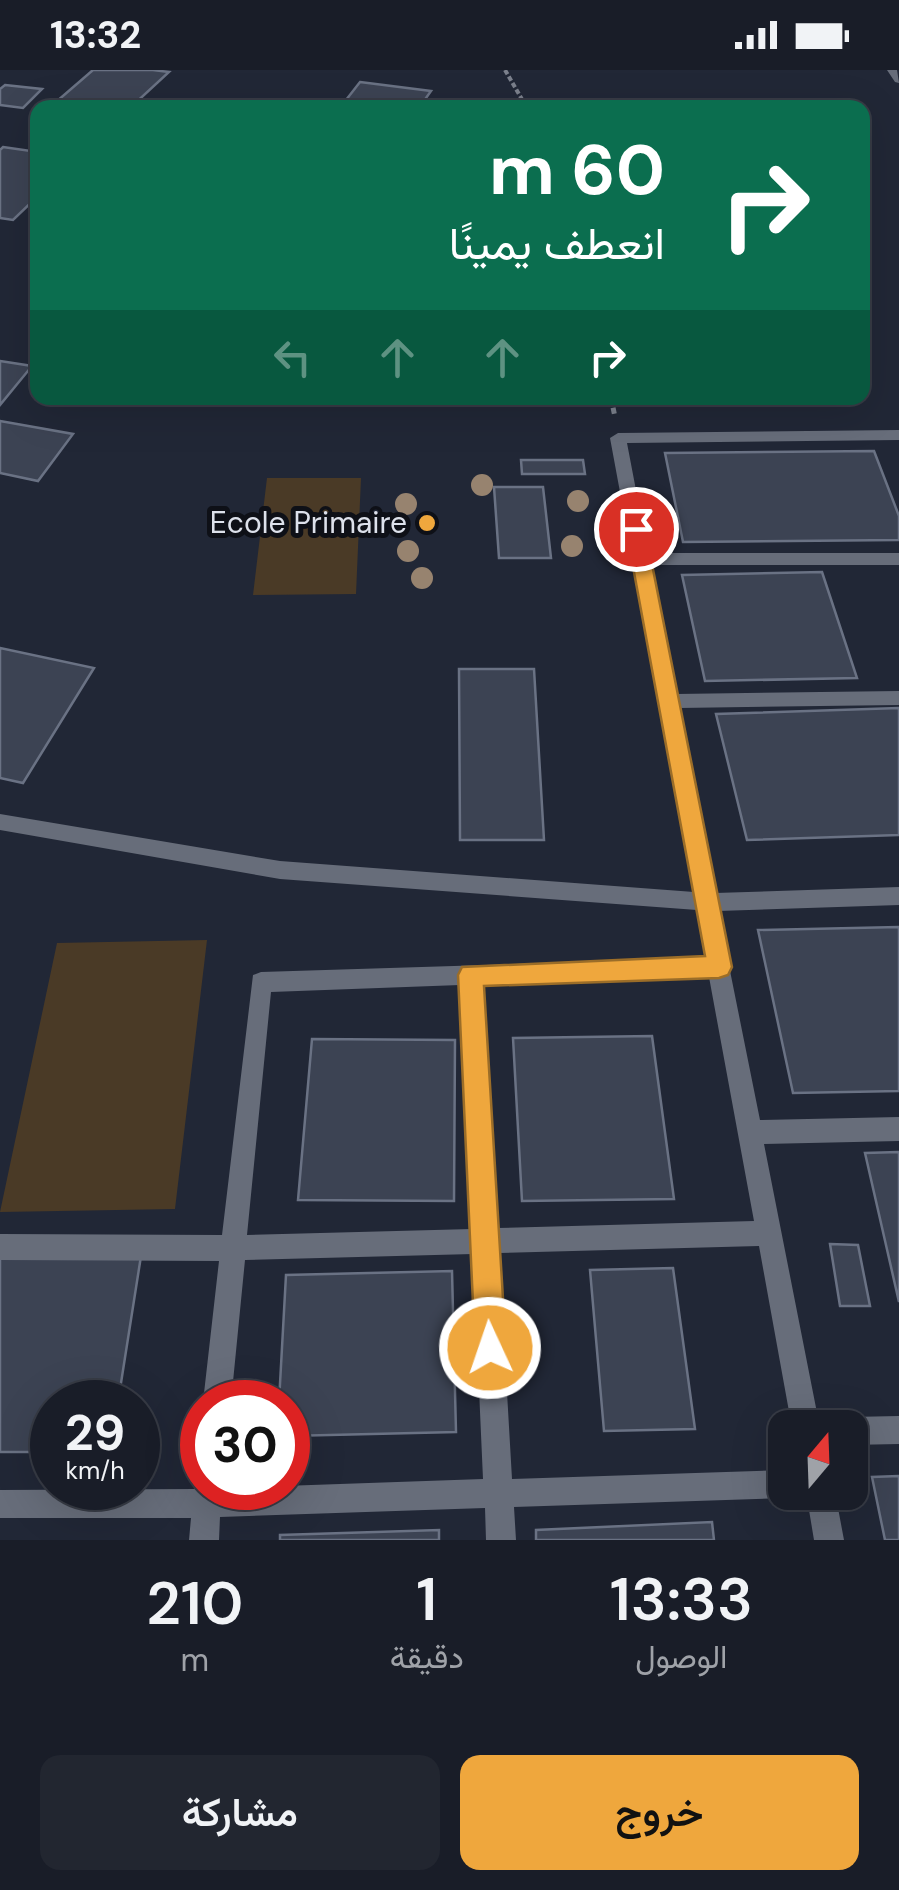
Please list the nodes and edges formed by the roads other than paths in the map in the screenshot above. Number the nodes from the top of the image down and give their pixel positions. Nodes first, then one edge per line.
1 (892, 70) edge
2 (899, 80) edge
3 (899, 435) edge
4 (899, 558) edge
5 (642, 559) junction
6 (899, 698) edge
7 (669, 701) junction
8 (0, 822) edge
9 (899, 896) edge
10 (707, 902) junction
11 (719, 967) junction
12 (471, 975) junction
13 (899, 1129) edge
14 (750, 1132) junction
15 (770, 1233) junction
16 (485, 1241) junction
17 (0, 1246) edge
18 (232, 1248) junction
19 (219, 1380) edge
20 (803, 1410) edge
21 (899, 1430) edge
22 (868, 1431) edge
23 (768, 1484) edge
24 (498, 1492) junction
25 (310, 1494) edge
26 (180, 1496) edge
27 (0, 1504) edge
28 (207, 1510) edge
29 (823, 1510) edge
30 (204, 1540) edge
31 (501, 1540) edge
32 (829, 1540) edge

1 - 2 street
3 - 5 street
4 - 5 street
5 - 7 street
6 - 7 street
7 - 10 street
8 - 10 street
9 - 10 street
10 - 11 street
11 - 12 street
11 - 14 street
12 - 16 street
12 - 18 street
13 - 14 street
14 - 15 street
15 - 16 street
15 - 20 street
16 - 18 street
16 - 24 street
17 - 18 street
18 - 19 street
21 - 22 street
23 - 24 street
24 - 25 street
24 - 31 street
26 - 27 street
28 - 30 street
29 - 32 street

